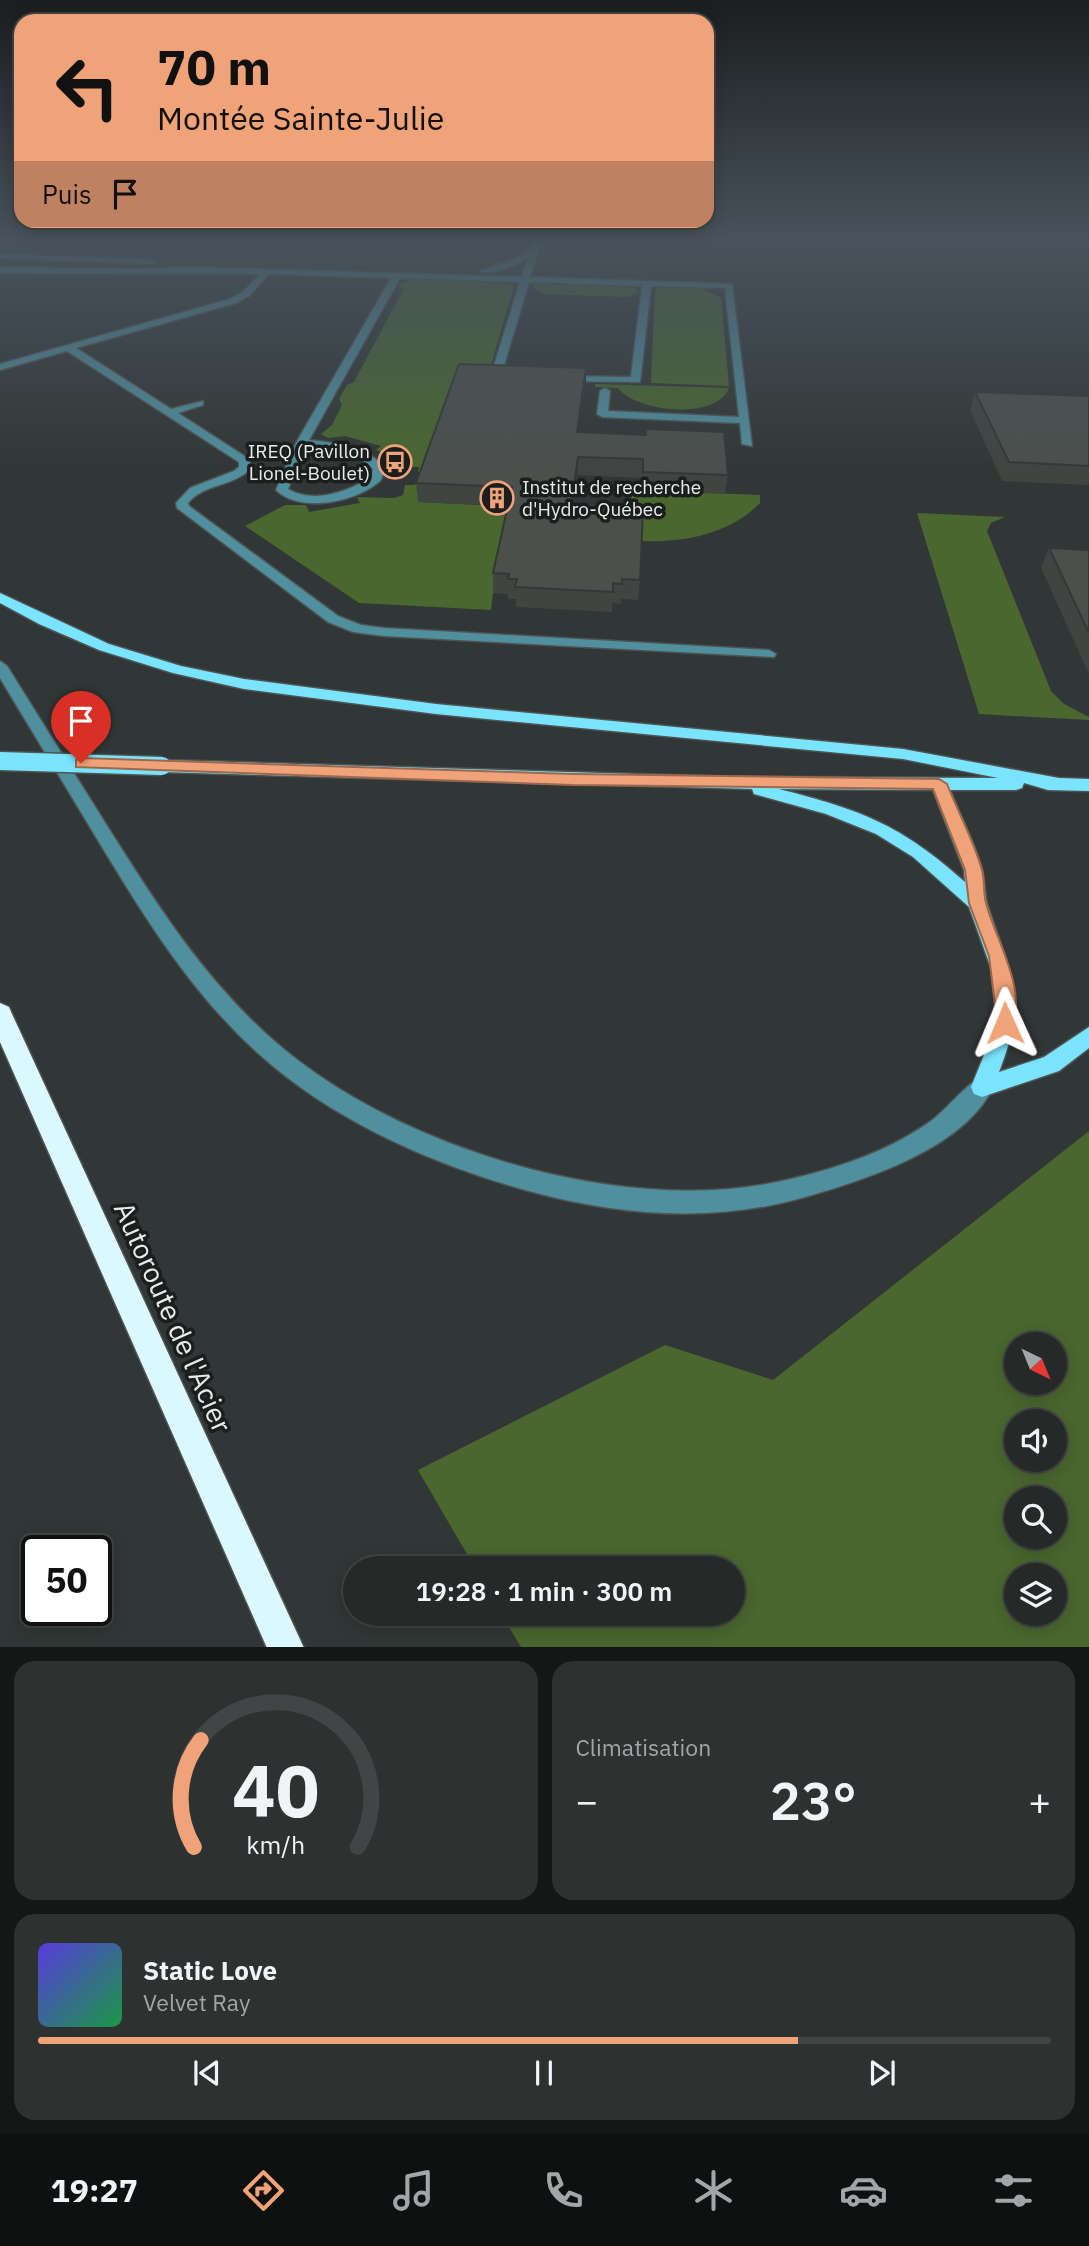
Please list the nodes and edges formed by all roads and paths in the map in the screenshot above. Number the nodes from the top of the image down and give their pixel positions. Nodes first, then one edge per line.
1 (181, 316) edge
2 (374, 316) edge
3 (514, 316) edge
4 (643, 316) edge
5 (733, 316) edge
6 (69, 348) junction
7 (0, 367) edge
8 (520, 376) edge
9 (545, 377) edge
10 (605, 391) dead end
11 (199, 403) dead end
12 (172, 412) junction
13 (745, 420) junction
14 (302, 443) junction
15 (748, 444) dead end
16 (0, 597) edge
17 (769, 654) dead end
18 (0, 666) edge
19 (0, 761) edge
20 (737, 783) junction
21 (939, 784) junction
22 (1058, 784) junction
23 (1089, 785) edge
24 (977, 903) junction
25 (0, 1014) edge
26 (1089, 1036) edge
27 (982, 1087) junction
28 (286, 1647) edge

1 - 6 street
2 - 14 street
3 - 8 street
4 - 9 street
5 - 13 street
6 - 7 street
6 - 12 street
10 - 13 street
11 - 12 street
12 - 17 street
13 - 15 street
14 - 14 street
16 - 22 main road
18 - 27 street
19 - 20 main road, bridge
20 - 21 main road
20 - 24 main road
21 - 22 main road
21 - 24 main road
22 - 23 main road
24 - 27 main road
25 - 28 highway, Autoroute de l'Acier
26 - 27 main road

